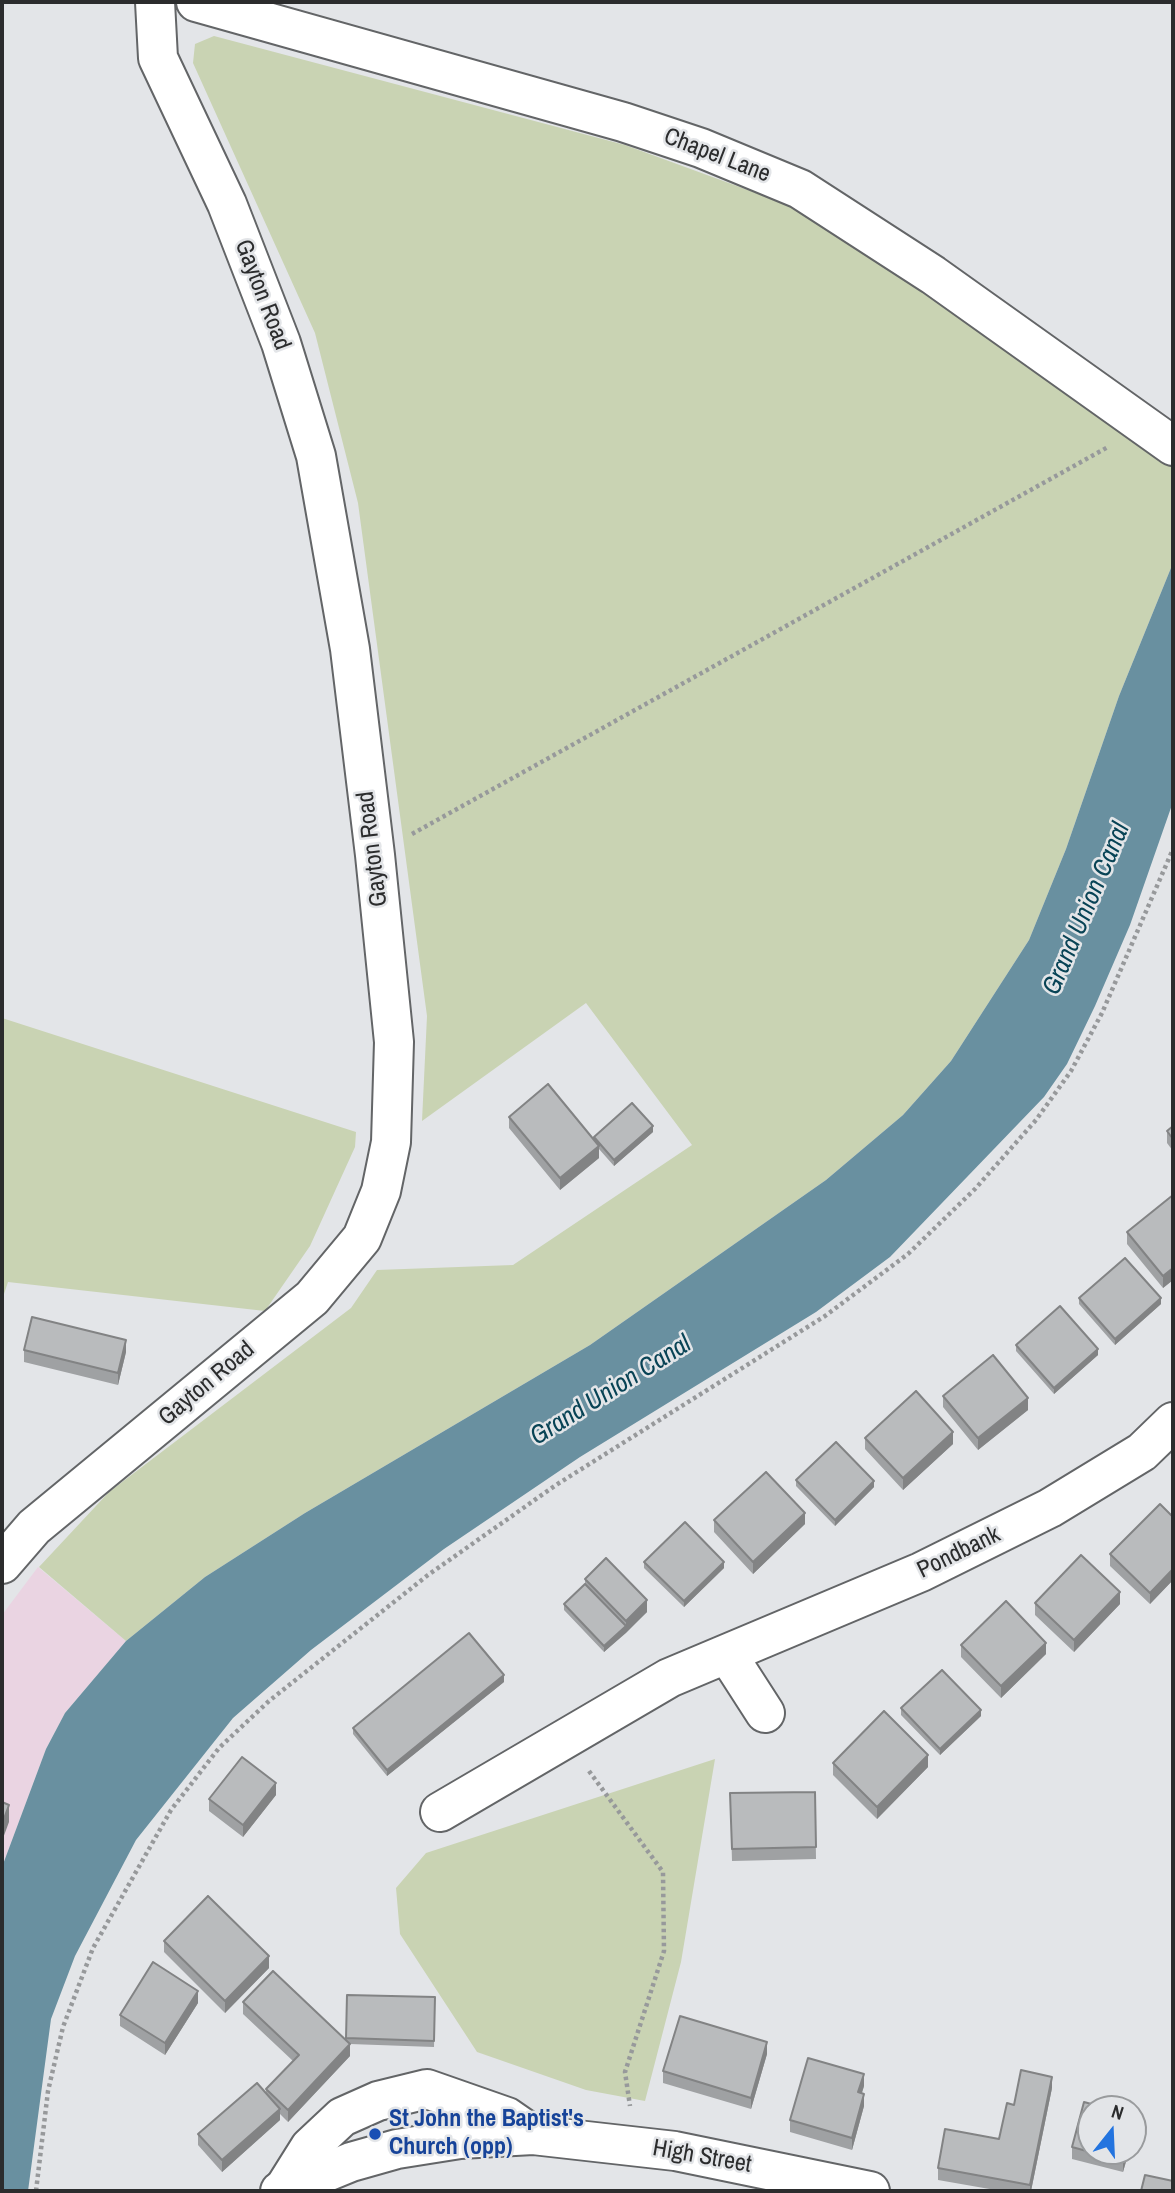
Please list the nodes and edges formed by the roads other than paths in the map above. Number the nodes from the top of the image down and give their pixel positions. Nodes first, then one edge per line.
1 (155, 2) edge
2 (197, 2) edge
3 (1173, 446) edge
4 (1173, 1422) edge
5 (2, 1564) edge
6 (727, 1654) junction
7 (765, 1713) dead end
8 (440, 1812) dead end
9 (533, 2134) junction
10 (281, 2191) edge
11 (870, 2191) edge

1 - 5 street, Gayton Road
2 - 3 street, Chapel Lane
4 - 6 street, Pondbank
6 - 7 street
6 - 8 street, Pondbank
9 - 10 street, High Street
9 - 10 street, High Street
9 - 11 street, High Street

